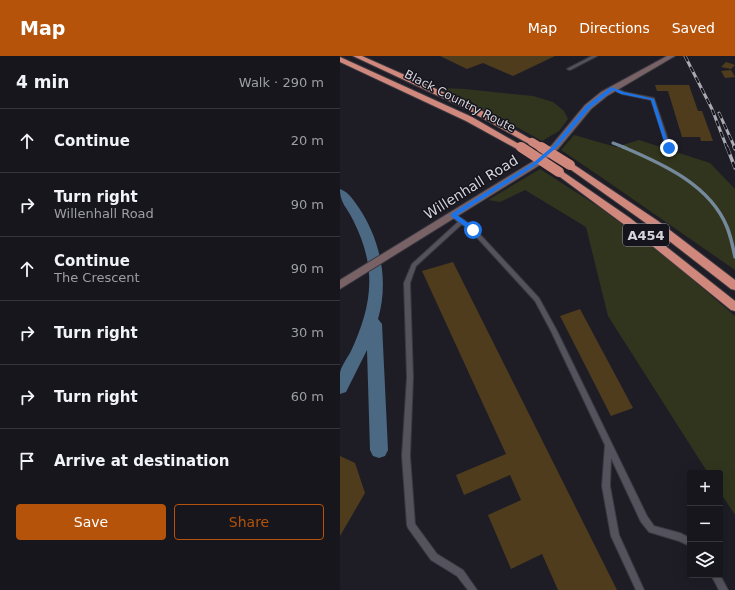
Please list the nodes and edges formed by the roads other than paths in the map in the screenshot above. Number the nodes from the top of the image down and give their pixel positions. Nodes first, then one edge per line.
1 (356, 56) edge
2 (595, 56) edge
3 (671, 57) edge
4 (340, 59) edge
5 (568, 69) dead end
6 (612, 88) junction
7 (669, 148) dead end
8 (453, 215) junction
9 (462, 221) junction
10 (340, 285) edge
11 (735, 286) edge
12 (732, 305) edge
13 (608, 445) junction
14 (687, 540) edge
15 (717, 578) edge
16 (473, 590) edge
17 (640, 590) edge
18 (724, 590) edge

1 - 11 highway, Black Country Route / A454, bridge
2 - 5 lane
3 - 6 street, Willenhall Road
4 - 12 highway, Black Country Route / A454, bridge
6 - 7 lane
6 - 8 street, Willenhall Road
8 - 9 lane
8 - 10 street, Willenhall Road
9 - 13 lane
9 - 16 lane
13 - 14 lane
13 - 17 lane
15 - 18 lane

